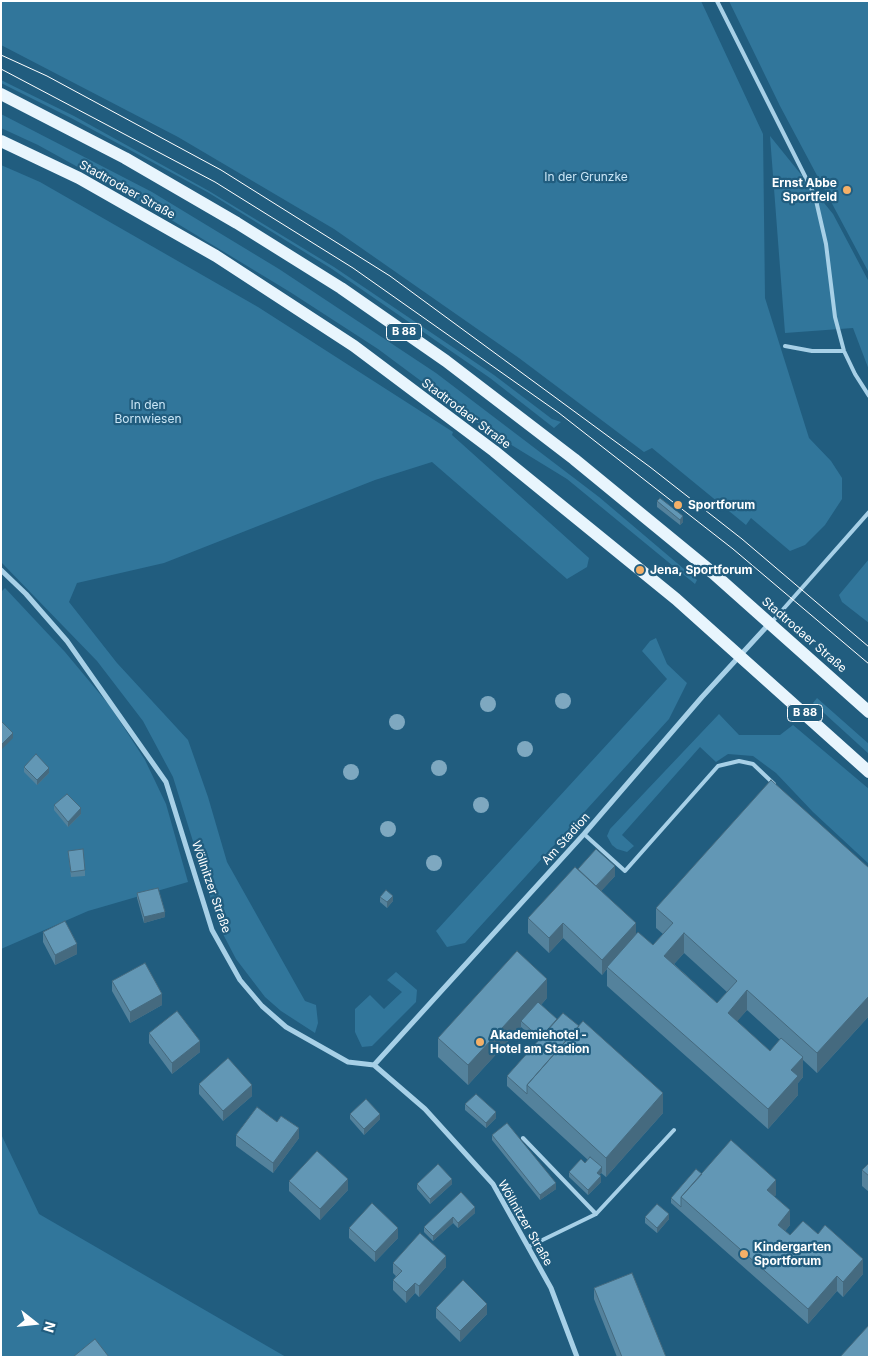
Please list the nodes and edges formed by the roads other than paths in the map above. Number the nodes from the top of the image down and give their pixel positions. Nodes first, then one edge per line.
1 (717, 1) edge
2 (1, 94) edge
3 (1, 141) edge
4 (785, 346) dead end
5 (844, 351) junction
6 (869, 396) edge
7 (869, 512) edge
8 (1, 570) edge
9 (770, 624) junction
10 (741, 655) junction
11 (869, 712) edge
12 (869, 772) edge
13 (782, 790) edge
14 (584, 834) junction
15 (374, 1066) junction
16 (674, 1130) dead end
17 (524, 1138) dead end
18 (596, 1214) junction
19 (528, 1247) junction
20 (577, 1357) edge

1 - 5 lane
2 - 9 main road, Stadtrodaer Straße / B 88
3 - 10 main road, Stadtrodaer Straße / B 88
4 - 5 lane
5 - 6 lane
7 - 9 lane
8 - 15 street, Wöllnitzer Straße
9 - 10 street, Am Stadion
9 - 11 main road, Stadtrodaer Straße / B 88
10 - 12 main road, Stadtrodaer Straße / B 88
10 - 14 street, Am Stadion
13 - 14 lane
14 - 15 street, Am Stadion
15 - 19 street, Wöllnitzer Straße
16 - 18 lane
17 - 18 lane
18 - 19 lane
19 - 20 street, Wöllnitzer Straße

